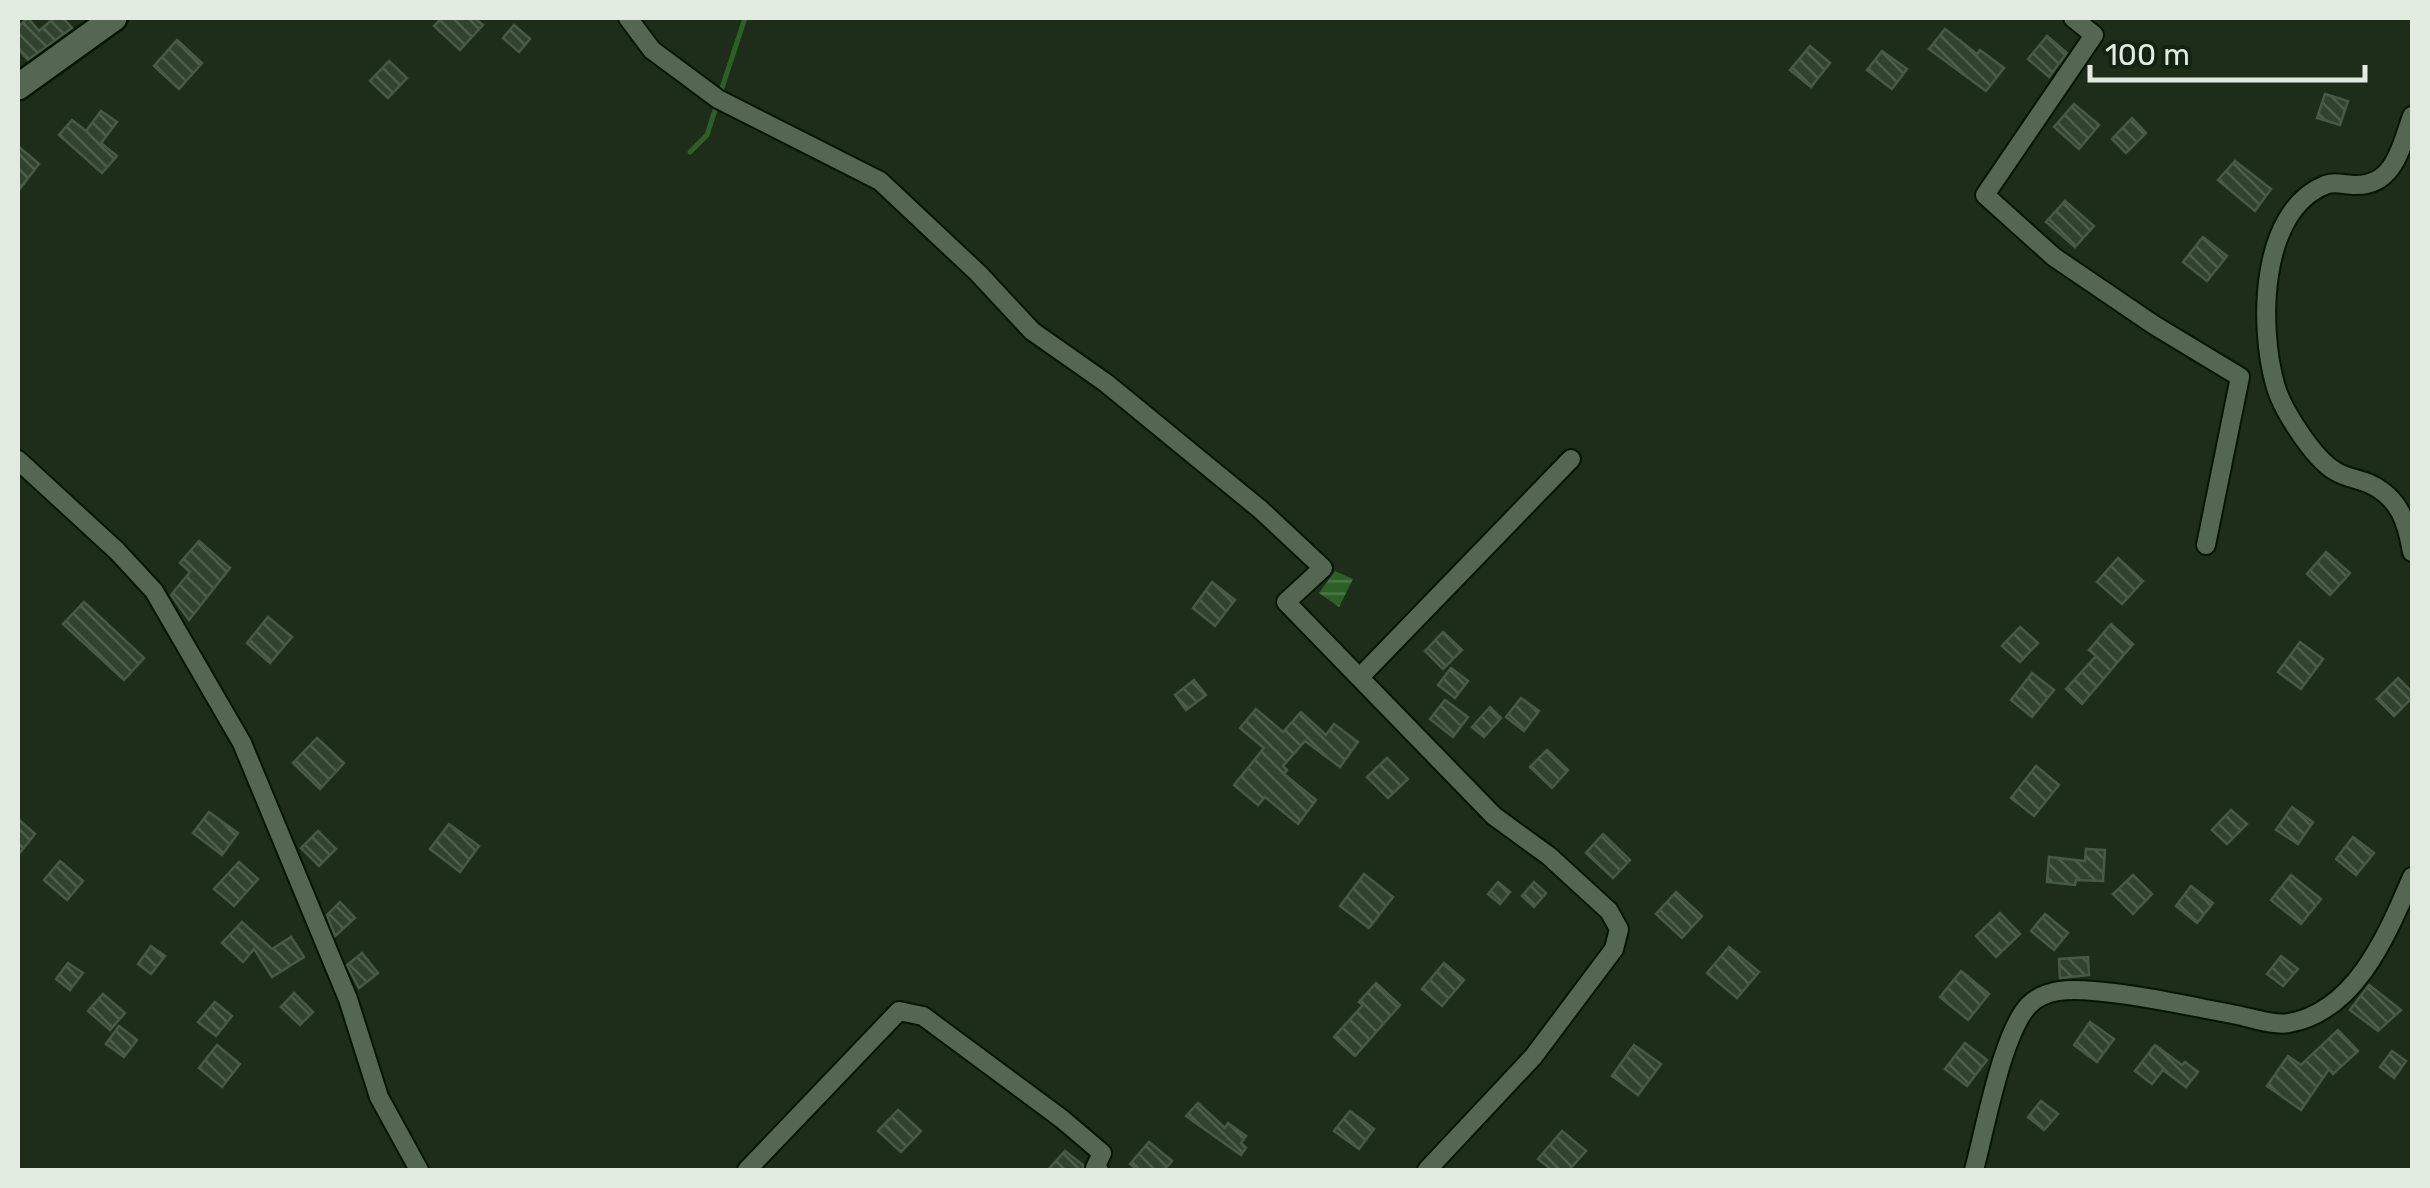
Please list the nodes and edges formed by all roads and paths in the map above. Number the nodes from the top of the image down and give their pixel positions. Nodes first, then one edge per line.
1 (114, 18) edge
2 (628, 18) edge
3 (2074, 18) edge
4 (22, 77) edge
5 (2412, 116) edge
6 (1571, 459) dead end
7 (18, 460) edge
8 (2206, 545) dead end
9 (2412, 552) edge
10 (1360, 676) junction
11 (2412, 877) edge
12 (420, 1170) edge
13 (747, 1170) edge
14 (1099, 1170) edge
15 (1427, 1170) edge
16 (1974, 1170) edge

1 - 4 street
2 - 10 street
3 - 8 street
5 - 9 street
6 - 10 street
7 - 12 street
10 - 15 street
11 - 16 street
13 - 14 street

